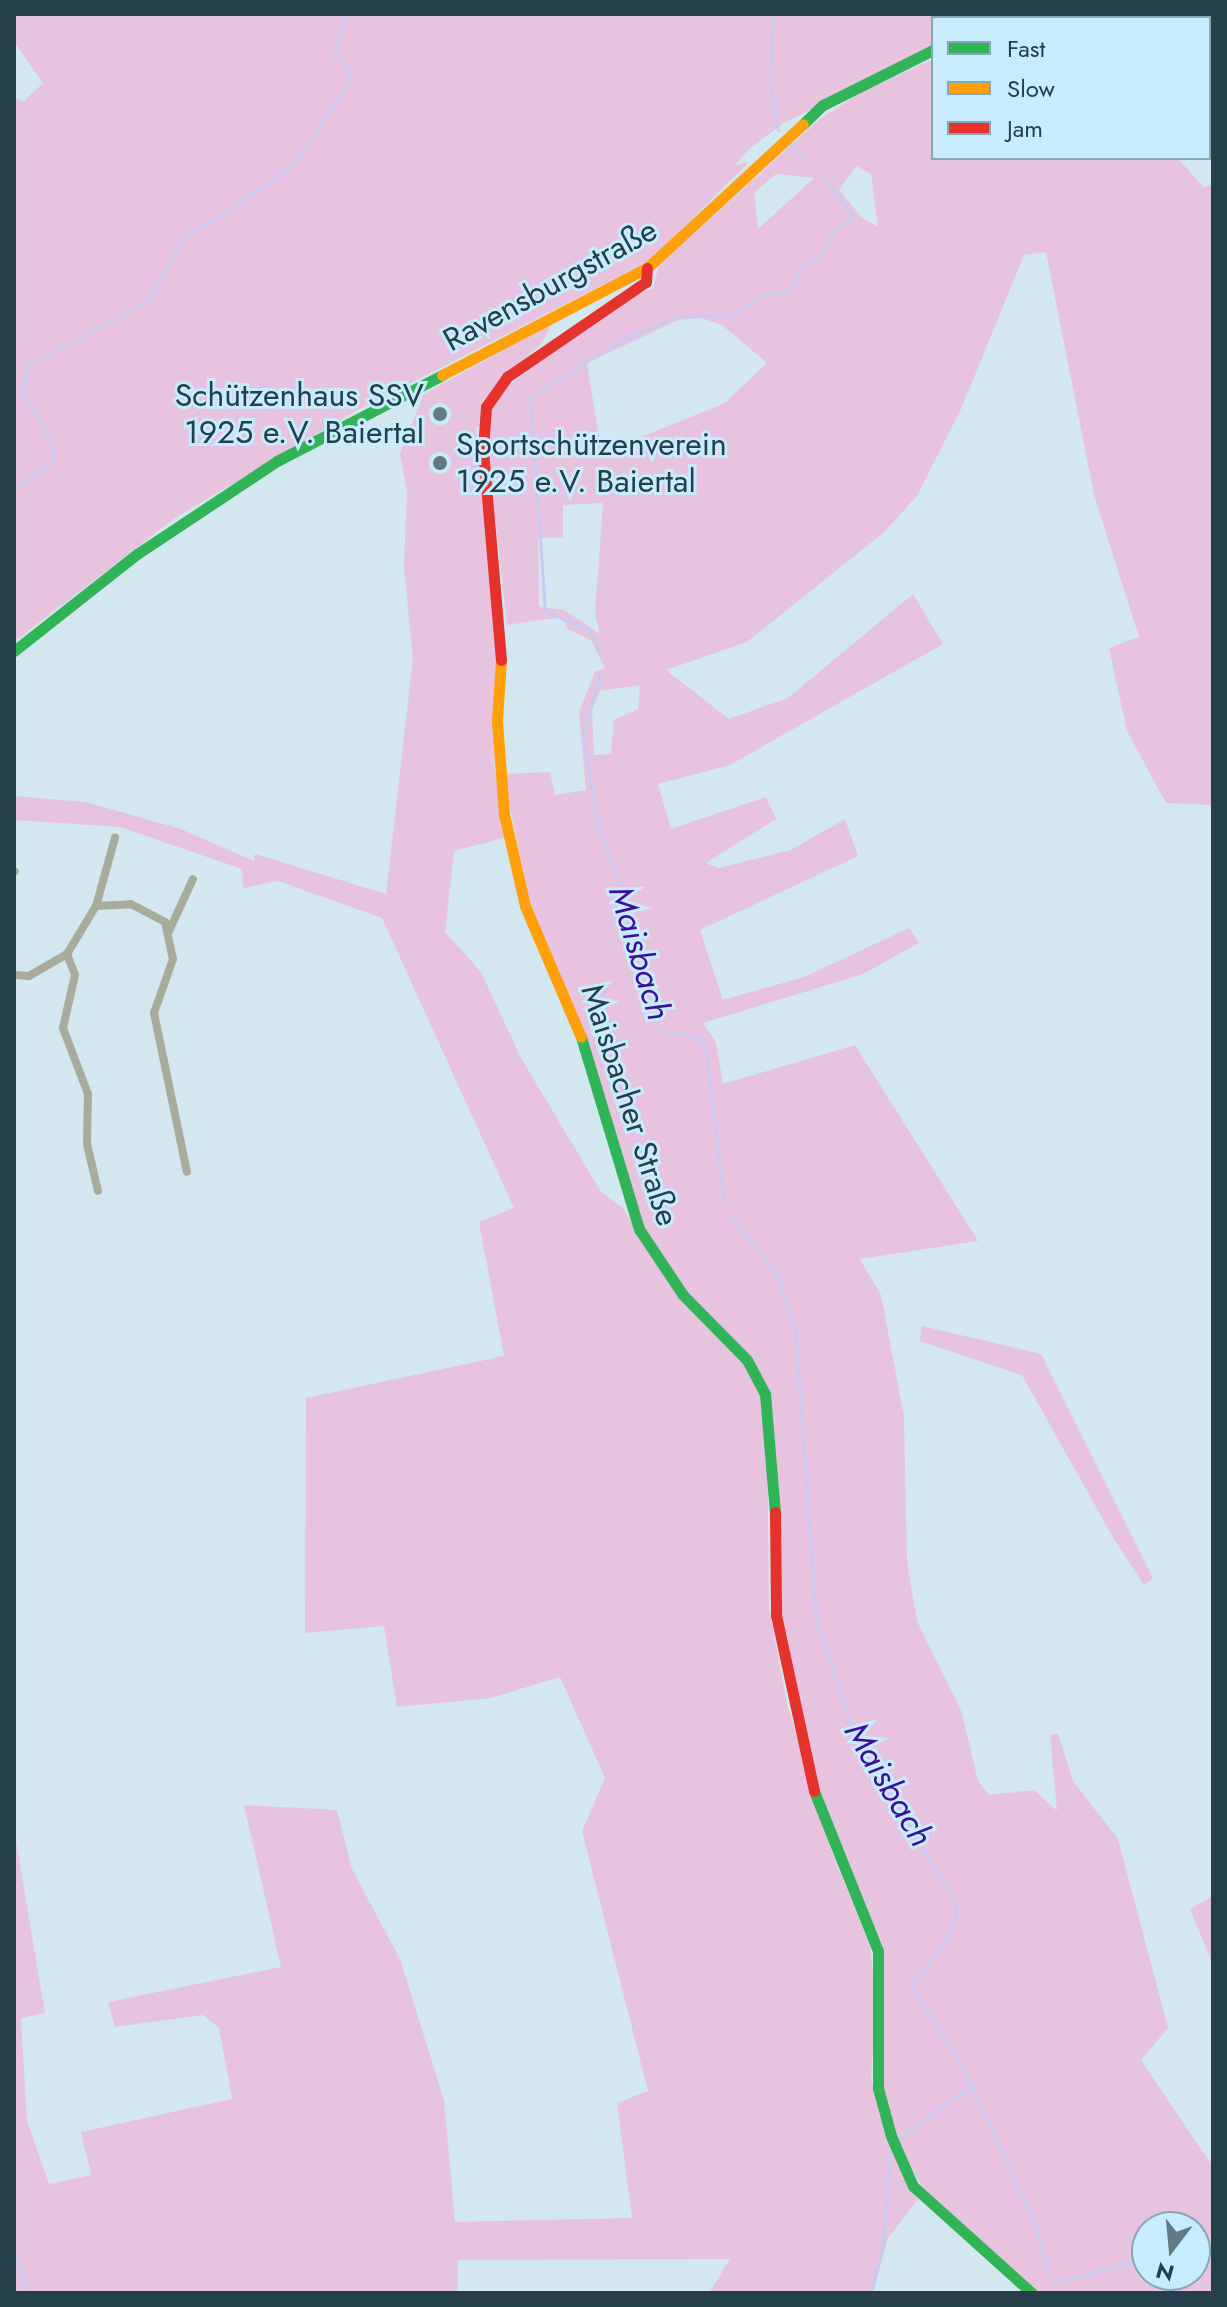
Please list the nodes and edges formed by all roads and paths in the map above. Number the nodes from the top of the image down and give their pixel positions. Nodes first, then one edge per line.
1 (931, 51) edge
2 (647, 268) junction
3 (14, 651) edge
4 (115, 838) dead end
5 (193, 879) dead end
6 (96, 906) junction
7 (169, 931) junction
8 (67, 954) junction
9 (14, 975) edge
10 (187, 1172) dead end
11 (98, 1191) dead end
12 (1032, 2293) edge

1 - 2 street, Ravensburgstraße
2 - 3 street, Ravensburgstraße
2 - 12 street, Maisbacher Straße
4 - 6 street
5 - 7 street
6 - 7 street
6 - 8 street
7 - 10 street
8 - 9 street
8 - 11 street

